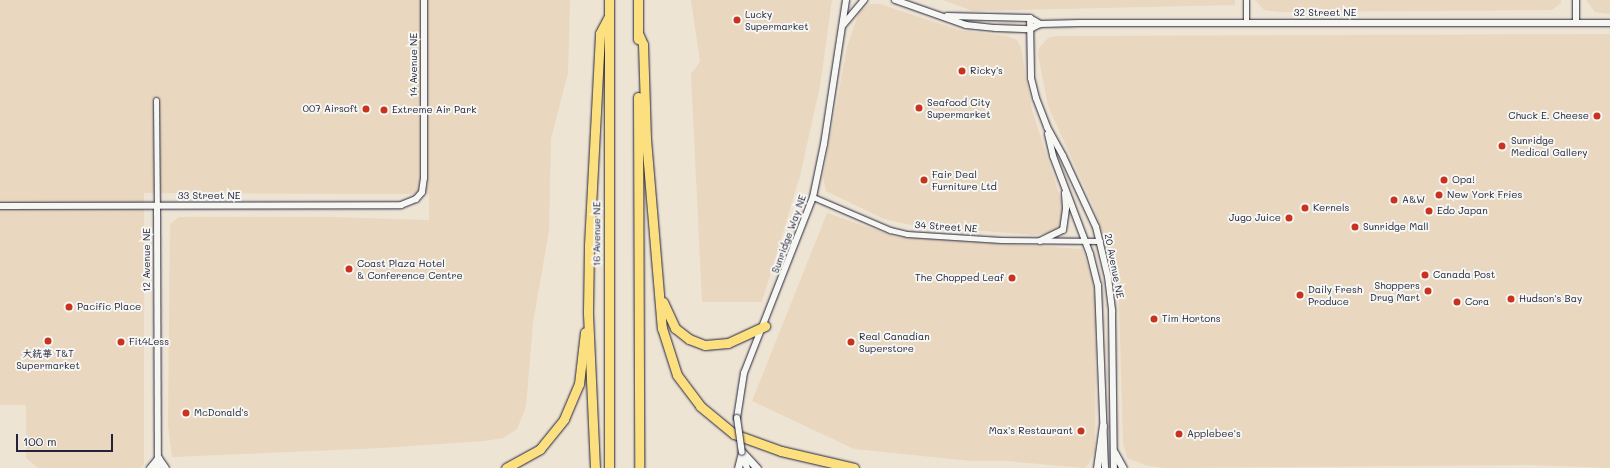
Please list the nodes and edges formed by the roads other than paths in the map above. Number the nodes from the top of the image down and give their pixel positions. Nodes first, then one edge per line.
1 (424, 0) edge
2 (609, 0) edge
3 (638, 0) edge
4 (846, 0) edge
5 (864, 0) edge
6 (896, 0) edge
7 (1246, 0) edge
8 (1576, 0) edge
9 (944, 16) junction
10 (609, 17) junction
11 (1030, 18) junction
12 (1576, 22) junction
13 (1246, 23) junction
14 (1610, 23) edge
15 (1040, 24) junction
16 (842, 27) junction
17 (1030, 29) junction
18 (638, 33) junction
19 (156, 100) dead end
20 (1047, 127) junction
21 (1064, 186) junction
22 (813, 197) junction
23 (416, 199) joint
24 (0, 206) edge
25 (157, 206) junction
26 (1040, 241) junction
27 (1085, 241) junction
28 (1100, 241) junction
29 (657, 283) junction
30 (588, 311) junction
31 (765, 326) junction
32 (1103, 425) junction
33 (742, 452) junction
34 (1114, 452) junction
35 (158, 458) junction
36 (150, 468) edge
37 (158, 468) edge
38 (165, 468) edge
39 (506, 468) edge
40 (596, 468) edge
41 (609, 468) edge
42 (640, 468) edge
43 (738, 468) edge
44 (747, 468) edge
45 (757, 468) edge
46 (854, 468) edge
47 (1097, 468) edge
48 (1105, 468) edge
49 (1114, 468) edge
50 (1123, 468) edge

1 - 23 street, 14 Avenue NE
2 - 10 highway, 16 Avenue NE
3 - 18 highway
4 - 16 street, Sunridge Way NE
5 - 16 street
6 - 9 street
7 - 13 street
8 - 12 street
9 - 11 street
9 - 17 street
10 - 30 highway
10 - 41 highway, 16 Avenue NE
11 - 15 street
11 - 17 street, 20 Avenue NE
12 - 13 street, 32 Street NE
12 - 14 street, 32 Street NE
13 - 15 street, 32 Street NE
15 - 17 street, 32 Street NE
16 - 22 street, Sunridge Way NE
17 - 20 street, 20 Avenue NE
18 - 29 highway
18 - 42 highway
19 - 25 street, 12 Avenue NE
20 - 21 street, 20 Avenue NE
20 - 28 street, 20 Avenue NE
21 - 26 street
21 - 27 street, 20 Avenue NE
22 - 26 street, 34 Street NE
22 - 31 street, Sunridge Way NE
23 - 25 street, 33 Street NE
24 - 25 street, 33 Street NE
25 - 35 street, 12 Avenue NE
26 - 27 street, 34 Street NE
27 - 28 street, 34 Street NE
27 - 32 street, 20 Avenue NE
28 - 34 street, 20 Avenue NE
29 - 31 highway
29 - 46 highway
30 - 39 highway
30 - 40 highway
31 - 33 street, Sunridge Way NE, bridge
32 - 47 main road
32 - 48 street, 20 Avenue NE
33 - 43 main road
33 - 44 street, Sunridge Way NE
33 - 45 main road
34 - 49 street, 20 Avenue NE
34 - 50 main road
35 - 36 main road
35 - 37 street, 12 Avenue NE
35 - 38 main road

